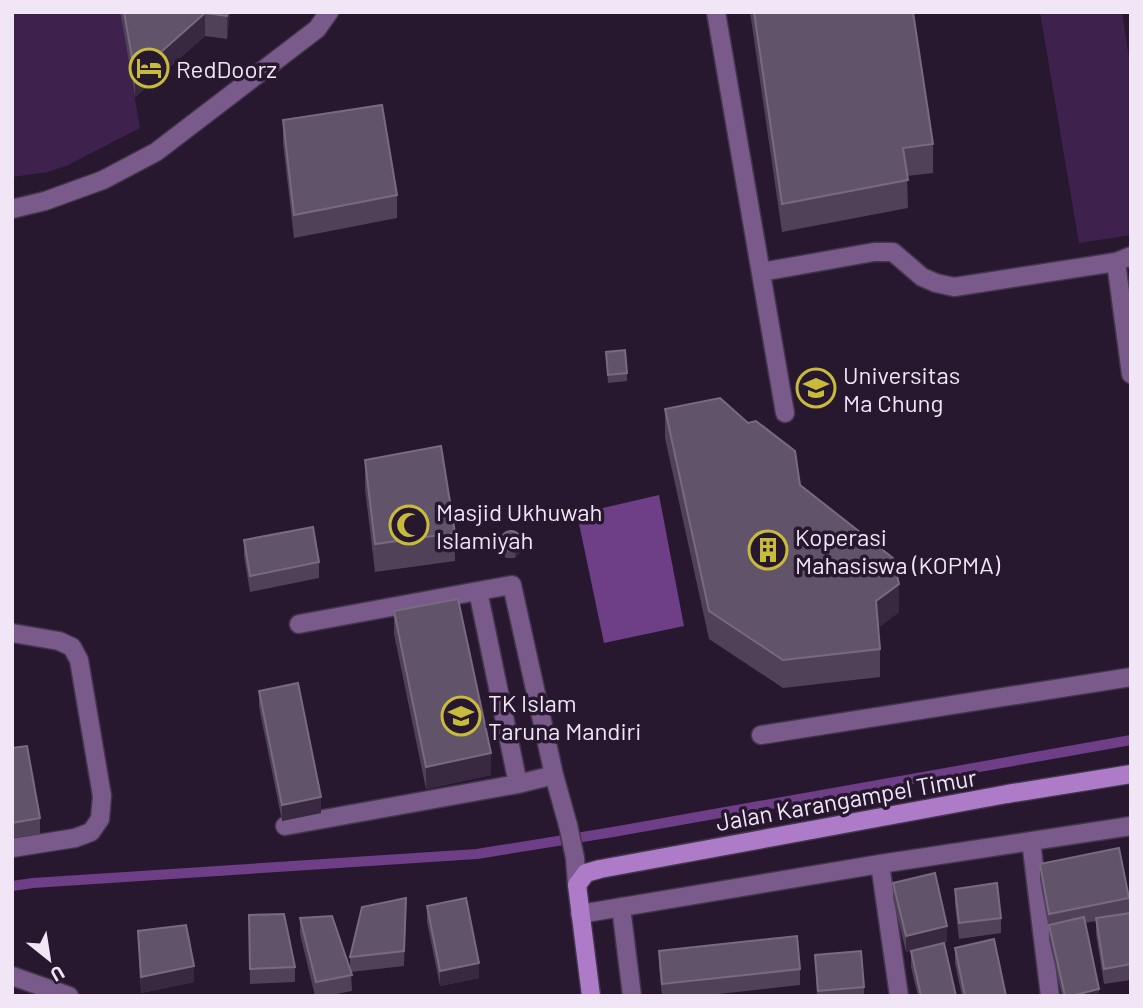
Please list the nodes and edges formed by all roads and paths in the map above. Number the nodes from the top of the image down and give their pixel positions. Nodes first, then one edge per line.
1 (329, 12) edge
2 (716, 12) edge
3 (12, 209) edge
4 (1123, 259) edge
5 (762, 272) junction
6 (1131, 374) edge
7 (785, 413) dead end
8 (478, 591) junction
9 (299, 624) dead end
10 (12, 633) edge
11 (1131, 677) edge
12 (761, 735) dead end
13 (1131, 774) edge
14 (554, 775) junction
15 (518, 783) junction
16 (1131, 825) edge
17 (285, 826) dead end
18 (1031, 841) junction
19 (12, 848) edge
20 (880, 864) junction
21 (577, 885) junction
22 (621, 907) junction
23 (580, 914) junction
24 (12, 976) edge
25 (65, 995) edge
26 (591, 996) edge
27 (632, 996) edge
28 (899, 996) edge
29 (1050, 996) edge

1 - 3 street
2 - 5 street
4 - 5 street
4 - 6 street
5 - 7 street
8 - 9 street
8 - 14 street
8 - 15 street
10 - 19 street
11 - 12 street
13 - 21 street, Jalan Karangampel Timur
14 - 15 street
14 - 21 street
15 - 17 street
16 - 18 street
18 - 20 street
18 - 29 street
20 - 22 street
20 - 28 street
21 - 23 street
22 - 23 street
22 - 27 street
23 - 26 street
24 - 25 street

